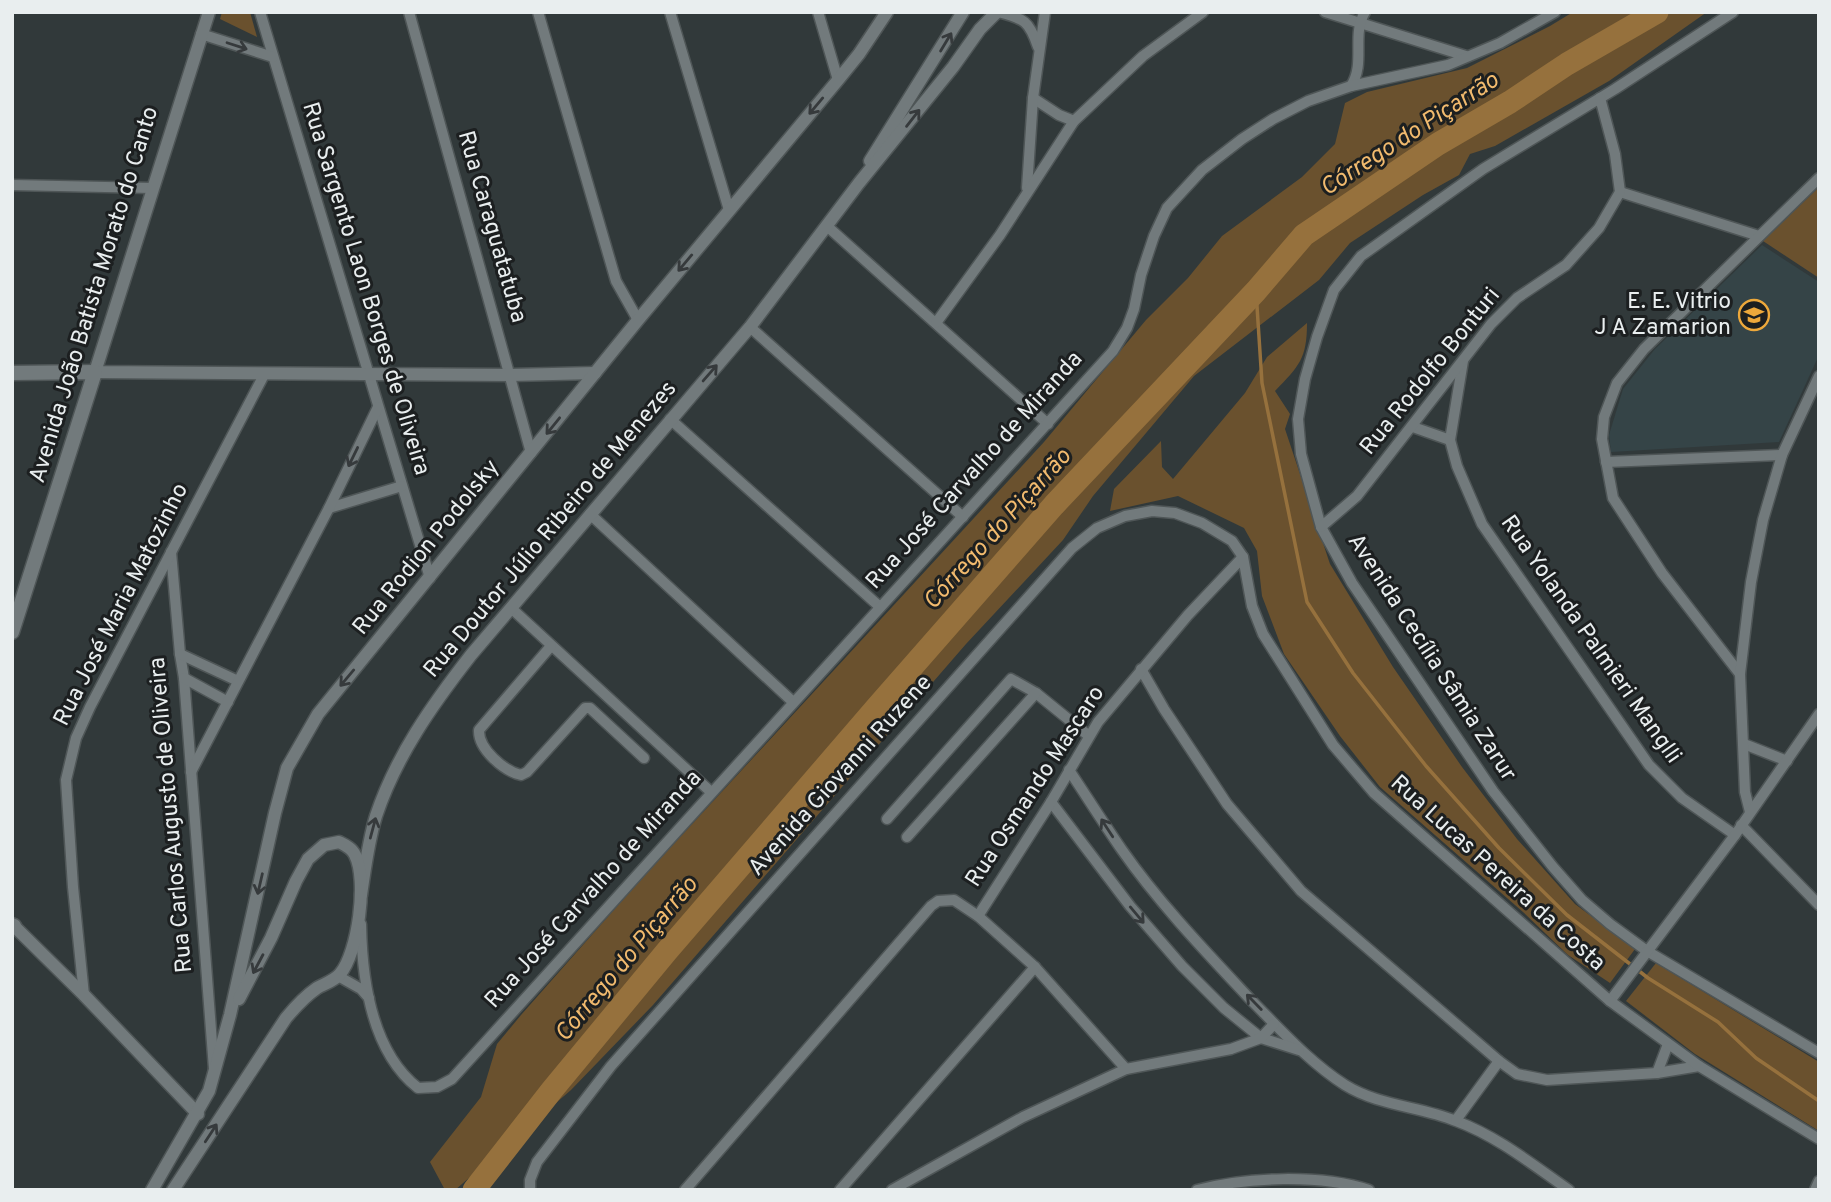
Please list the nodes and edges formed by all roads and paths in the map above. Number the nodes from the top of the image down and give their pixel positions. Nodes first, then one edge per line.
1 (209, 12) edge
2 (260, 12) edge
3 (409, 12) edge
4 (538, 12) edge
5 (670, 12) edge
6 (818, 12) edge
7 (887, 12) edge
8 (963, 12) edge
9 (998, 12) edge
10 (1045, 12) edge
11 (1325, 12) edge
12 (1555, 12) edge
13 (1733, 12) edge
14 (1200, 14) edge
15 (1362, 17) edge
16 (201, 34) junction
17 (1039, 50) junction
18 (273, 57) junction
19 (1466, 57) junction
20 (838, 80) junction
21 (1351, 86) junction
22 (1033, 98) junction
23 (1600, 98) junction
24 (1074, 121) junction
25 (1819, 178) edge
26 (859, 183) junction
27 (12, 185) edge
28 (152, 188) junction
29 (1027, 191) junction
30 (1620, 192) junction
31 (729, 210) junction
32 (828, 227) junction
33 (1759, 236) junction
34 (638, 320) junction
35 (936, 323) junction
36 (750, 327) junction
37 (1463, 361) junction
38 (94, 372) junction
39 (12, 373) edge
40 (265, 373) junction
41 (595, 373) junction
42 (369, 374) junction
43 (511, 375) junction
44 (1819, 376) edge
45 (378, 407) junction
46 (670, 419) junction
47 (1048, 424) junction
48 (1413, 427) junction
49 (1450, 440) junction
50 (531, 453) junction
51 (1782, 455) junction
52 (1606, 462) junction
53 (402, 486) junction
54 (329, 508) junction
55 (590, 514) junction
56 (963, 517) junction
57 (1321, 527) junction
58 (171, 552) junction
59 (1243, 557) junction
60 (430, 578) junction
61 (880, 607) junction
62 (511, 608) junction
63 (12, 632) edge
64 (551, 646) junction
65 (180, 654) junction
66 (1141, 669) junction
67 (1740, 674) junction
68 (184, 678) junction
69 (238, 681) junction
70 (1036, 693) junction
71 (792, 701) junction
72 (228, 702) junction
73 (1819, 714) edge
74 (1089, 736) junction
75 (1744, 744) junction
76 (645, 758) dead end
77 (1787, 761) junction
78 (1069, 770) junction
79 (191, 772) junction
80 (711, 792) junction
81 (1051, 802) junction
82 (1750, 811) junction
83 (887, 819) dead end
84 (1738, 830) junction
85 (907, 837) dead end
86 (361, 895) junction
87 (1819, 905) edge
88 (978, 916) junction
89 (13, 925) edge
90 (1644, 955) junction
91 (1035, 967) junction
92 (338, 976) junction
93 (85, 995) junction
94 (369, 998) junction
95 (1610, 1001) junction
96 (230, 1015) junction
97 (1275, 1024) junction
98 (1261, 1038) junction
99 (1668, 1044) junction
100 (1301, 1051) junction
101 (1819, 1053) edge
102 (467, 1061) joint
103 (1499, 1061) junction
104 (1699, 1066) junction
105 (1126, 1069) junction
106 (1657, 1073) junction
107 (215, 1075) junction
108 (198, 1114) junction
109 (1455, 1121) junction
110 (1819, 1139) edge
111 (1819, 1181) edge
112 (1322, 1185) edge
113 (152, 1190) edge
114 (173, 1190) edge
115 (530, 1190) edge
116 (685, 1190) edge
117 (840, 1190) edge
118 (892, 1190) edge
119 (1197, 1190) edge
120 (1369, 1190) edge
121 (1569, 1190) edge
122 (1815, 1190) edge

1 - 16 street, Avenida João Batista Morato do Canto
2 - 18 street, Rua Sargento Laon Borges de Oliveira
3 - 43 street, Rua Caraguatatuba
4 - 34 street
5 - 31 street
6 - 20 street
7 - 20 street, Rua Rodion Podolsky
26 -> 8 street
9 - 17 street
26 -> 9 street, Rua Doutor Júlio Ribeiro de Menezes
10 - 17 street
11 - 15 street
12 - 19 street, Rua José Carvalho de Miranda
13 - 23 street, Avenida Cecília Sâmia Zarur
14 - 24 street
15 - 19 street
15 - 21 street
16 -> 18 street
16 - 28 street, Avenida João Batista Morato do Canto
17 - 22 street
18 - 42 street, Rua Sargento Laon Borges de Oliveira
19 - 21 street, Rua José Carvalho de Miranda
20 -> 31 street, Rua Rodion Podolsky
21 - 47 street, Rua José Carvalho de Miranda
22 - 24 street
22 - 29 street
23 - 30 street
23 - 57 street, Avenida Cecília Sâmia Zarur
24 - 29 street
25 - 33 street
26 - 32 street, Rua Doutor Júlio Ribeiro de Menezes
27 - 28 street
28 - 38 street, Avenida João Batista Morato do Canto
29 - 35 street
30 - 33 street
30 - 37 street, Rua Rodolfo Bonturi
31 -> 34 street, Rua Rodion Podolsky
32 - 35 street
32 - 36 street, Rua Doutor Júlio Ribeiro de Menezes
33 - 52 street
34 - 41 street, Rua Rodion Podolsky
35 - 47 street
46 -> 36 street, Rua Doutor Júlio Ribeiro de Menezes
36 - 56 street
37 - 48 street, Rua Rodolfo Bonturi
37 - 49 street, Rua Yolanda Palmieri Manglli
38 - 39 main road
38 - 40 street
38 - 63 main road, Avenida João Batista Morato do Canto
40 - 42 street
40 - 58 street, Rua José Maria Matozinho
41 - 43 street
41 -> 50 street, Rua Rodion Podolsky
42 - 43 street
42 - 45 street, Rua Sargento Laon Borges de Oliveira
43 - 50 street, Rua Caraguatatuba
44 - 51 street
45 - 53 street, Rua Sargento Laon Borges de Oliveira
45 -> 54 street
46 - 55 street, Rua Doutor Júlio Ribeiro de Menezes
46 - 61 street
47 - 56 street, Rua José Carvalho de Miranda
48 - 49 street
48 - 57 street, Rua Rodolfo Bonturi
49 - 84 street, Rua Yolanda Palmieri Manglli
50 - 60 street, Rua Rodion Podolsky
51 - 52 street
51 - 67 street
52 - 67 street
53 - 54 street
53 - 60 street, Rua Sargento Laon Borges de Oliveira
54 - 69 street
55 - 62 street, Rua Doutor Júlio Ribeiro de Menezes
55 - 71 street
56 - 61 street, Rua José Carvalho de Miranda
57 - 90 street, Avenida Cecília Sâmia Zarur
58 - 65 street, Rua Carlos Augusto de Oliveira
58 - 93 street, Rua José Maria Matozinho
59 - 66 street, Rua Osmando Mascaro
59 - 95 street, Rua Lucas Pereira da Costa
59 - 115 street, Avenida Giovanni Ruzene
60 -> 96 street, Rua Rodion Podolsky
61 - 71 street, Rua José Carvalho de Miranda
62 - 64 street
86 -> 62 street, Rua Doutor Júlio Ribeiro de Menezes
64 - 76 street
64 - 80 street
65 - 68 street, Rua Carlos Augusto de Oliveira
65 - 69 street
66 - 74 street, Rua Osmando Mascaro
66 - 103 street
67 - 75 street
68 - 72 street
68 - 79 street, Rua Carlos Augusto de Oliveira
69 - 72 street
70 - 74 street
70 - 83 street
70 - 85 street
71 - 80 street, Rua José Carvalho de Miranda
72 - 79 street
73 - 77 street
74 - 78 street, Rua Osmando Mascaro
75 - 77 street
75 - 82 street
77 - 82 street
78 - 81 street, Rua Osmando Mascaro
97 -> 78 street
79 - 107 street, Rua Carlos Augusto de Oliveira
80 - 102 street, Rua José Carvalho de Miranda
81 - 88 street, Rua Osmando Mascaro
81 -> 98 street
82 - 84 street
84 - 87 street, Rua Yolanda Palmieri Manglli
84 - 90 street
86 - 92 street
86 - 94 street, Rua Doutor Júlio Ribeiro de Menezes
86 -> 96 street
88 - 91 street
88 - 116 street
89 - 93 street
90 - 95 street
90 - 101 street, Avenida Cecília Sâmia Zarur
91 - 105 street
91 - 117 street
92 - 94 street
114 -> 92 street
93 - 108 street
94 - 102 street, Rua Doutor Júlio Ribeiro de Menezes
95 - 99 street, Rua Lucas Pereira da Costa
96 - 107 street, Rua Rodion Podolsky
97 - 98 street
97 - 100 street
98 - 100 street
98 - 105 street
99 - 104 street, Rua Lucas Pereira da Costa
99 - 106 street
100 - 109 street
103 - 106 street
103 - 109 street
104 - 106 street
104 - 110 street, Rua Lucas Pereira da Costa
105 - 118 street
107 - 108 street, Rua Rodion Podolsky
108 - 113 street, Rua Rodion Podolsky
109 - 121 street
111 - 122 street
112 - 119 street
112 - 120 street

